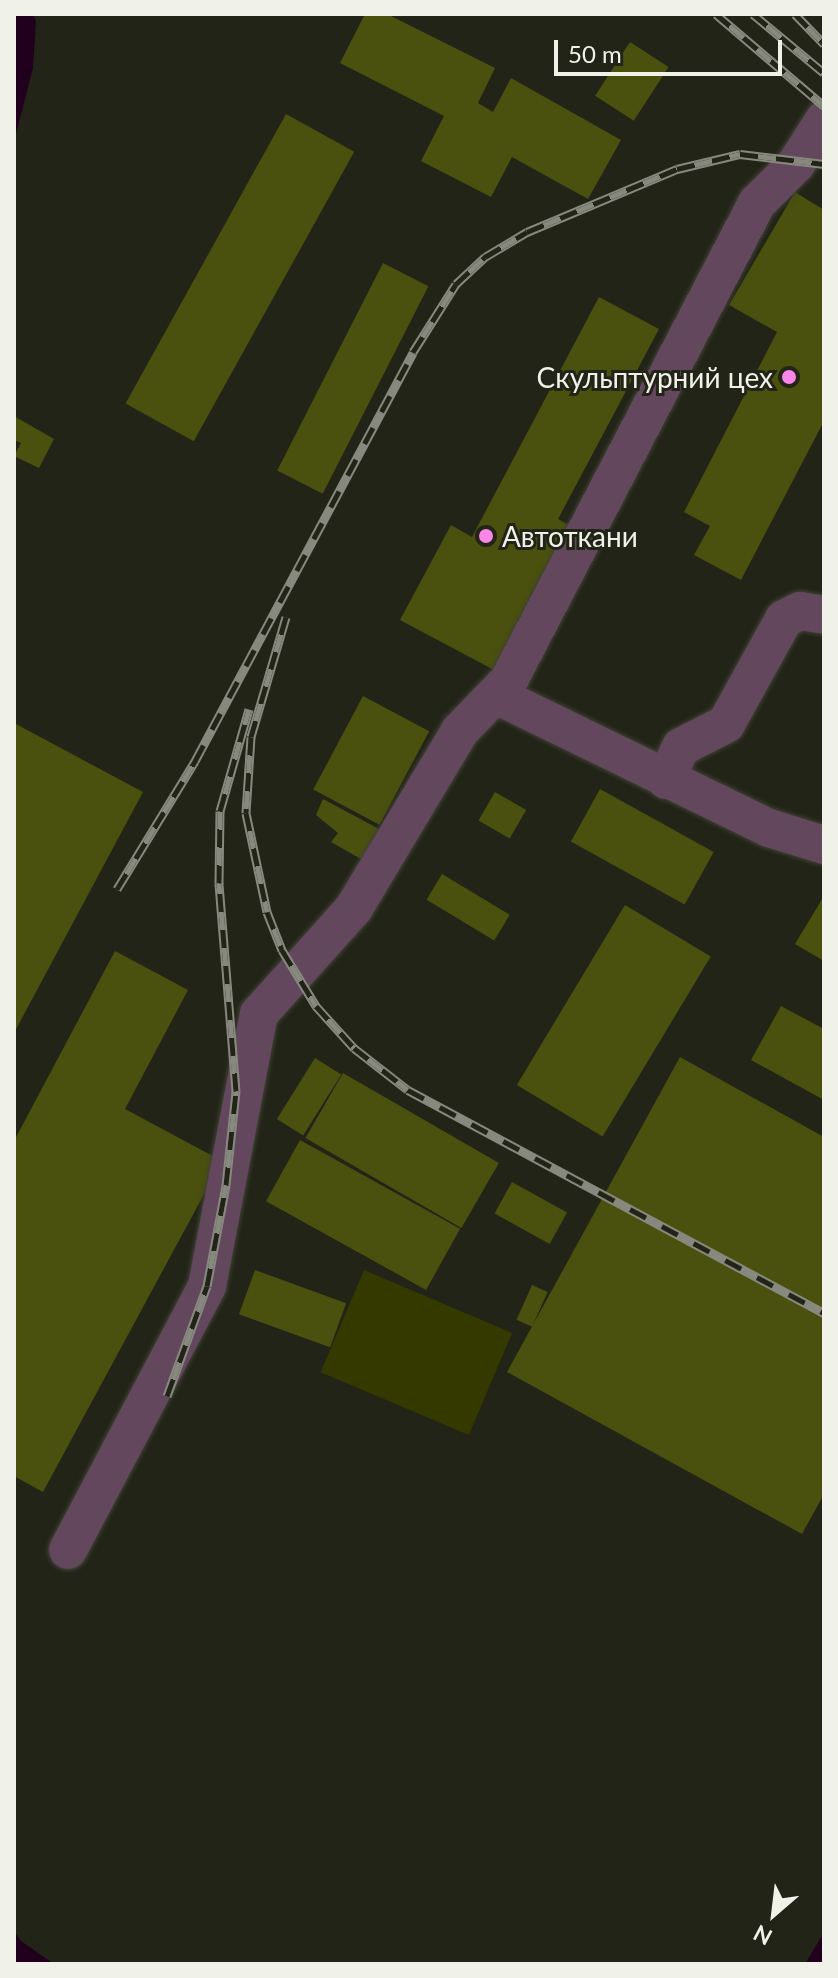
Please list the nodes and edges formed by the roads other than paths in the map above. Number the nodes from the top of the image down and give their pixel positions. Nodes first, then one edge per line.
1 (824, 120) edge
2 (824, 615) edge
3 (496, 695) junction
4 (666, 780) junction
5 (820, 834) edge
6 (68, 1550) dead end

1 - 3 lane
2 - 4 lane
3 - 4 lane
3 - 6 lane
4 - 5 lane

